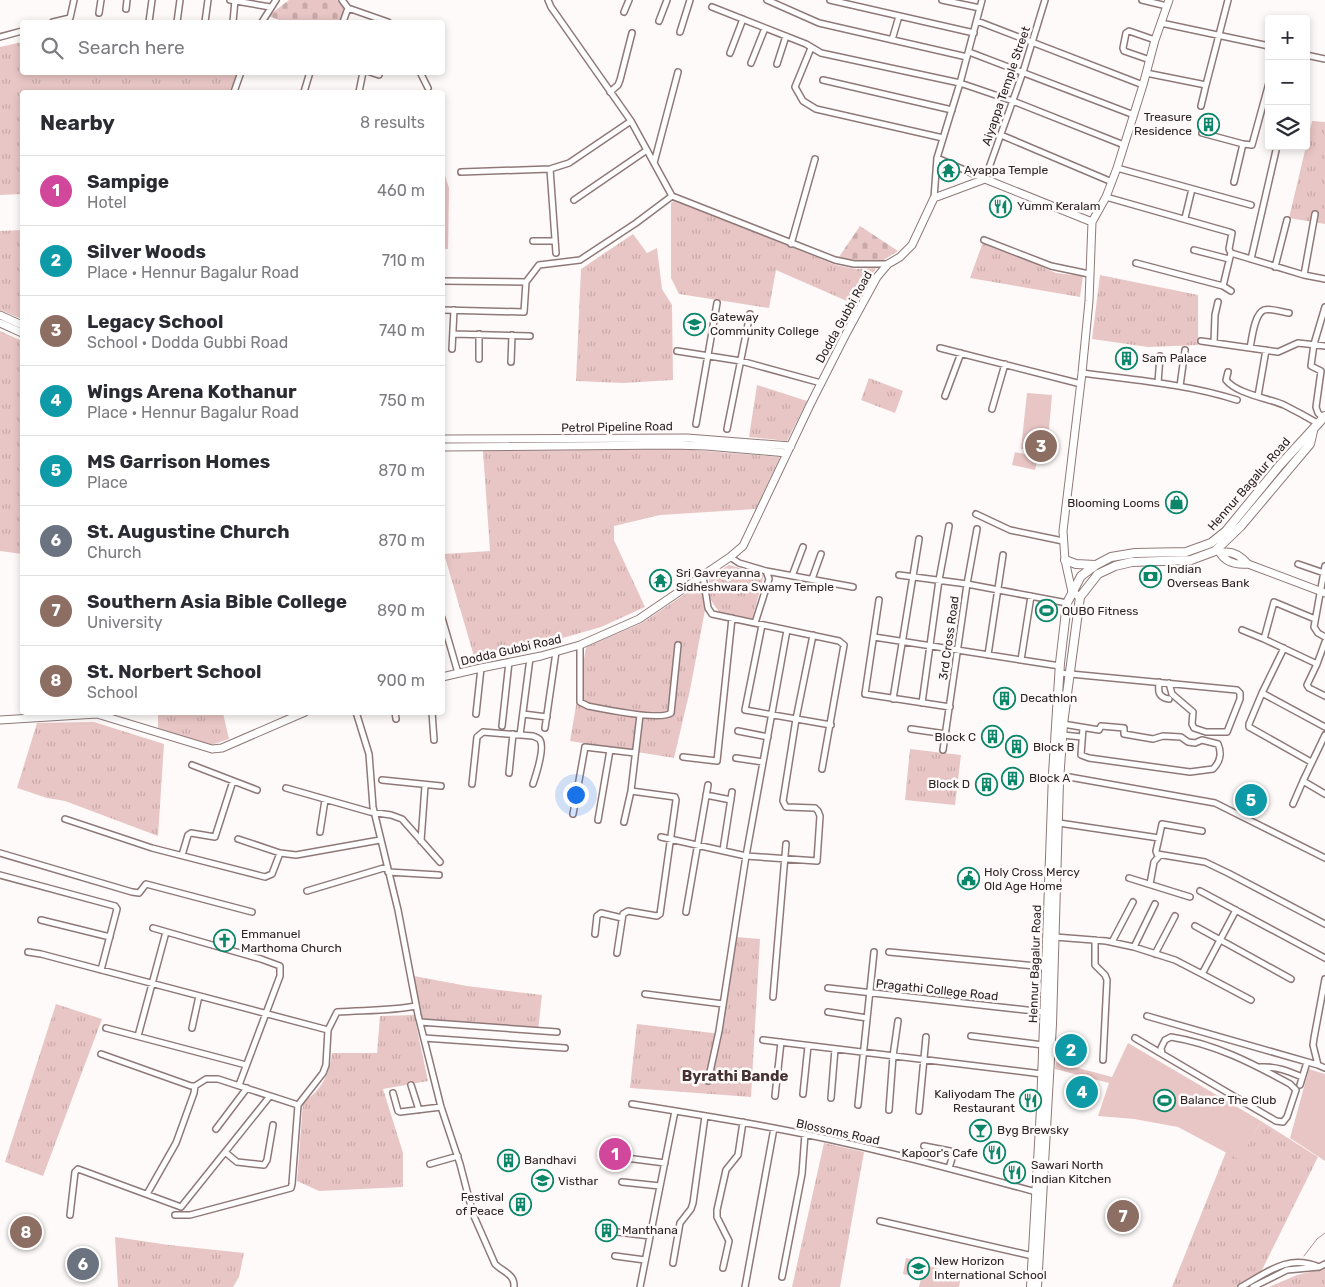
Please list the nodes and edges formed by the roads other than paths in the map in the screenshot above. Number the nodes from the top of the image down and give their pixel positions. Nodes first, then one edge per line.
1 (74, 0) edge
2 (101, 0) edge
3 (127, 0) edge
4 (152, 0) edge
5 (180, 0) edge
6 (208, 0) edge
7 (234, 0) edge
8 (276, 0) edge
9 (342, 0) edge
10 (548, 0) edge
11 (629, 0) edge
12 (667, 0) edge
13 (690, 0) edge
14 (767, 0) edge
15 (830, 0) edge
16 (942, 0) edge
17 (982, 0) edge
18 (1044, 0) edge
19 (1142, 0) edge
20 (1228, 0) edge
21 (1168, 3) edge
22 (270, 7) junction
23 (712, 7) dead end
24 (348, 8) junction
25 (980, 8) junction
26 (126, 9) dead end
27 (624, 12) dead end
28 (99, 13) dead end
29 (900, 16) junction
30 (743, 19) junction
31 (62, 20) edge
32 (149, 20) edge
33 (177, 20) edge
34 (205, 20) edge
35 (233, 20) edge
36 (263, 20) edge
37 (344, 20) edge
38 (382, 20) edge
39 (659, 21) dead end
40 (978, 21) junction
41 (1161, 23) junction
42 (765, 28) junction
43 (20, 32) edge
44 (680, 32) dead end
45 (632, 33) dead end
46 (974, 33) junction
47 (1219, 35) junction
48 (786, 36) junction
49 (0, 37) edge
50 (892, 40) junction
51 (1155, 40) junction
52 (1032, 42) junction
53 (1265, 45) edge
54 (811, 48) junction
55 (730, 53) dead end
56 (968, 54) junction
57 (1310, 55) edge
58 (1325, 59) edge
59 (1150, 60) junction
60 (751, 63) dead end
61 (777, 64) dead end
62 (678, 72) dead end
63 (1023, 72) junction
64 (1146, 73) junction
65 (241, 75) edge
66 (309, 75) edge
67 (362, 75) edge
68 (422, 75) edge
69 (823, 80) dead end
70 (960, 83) junction
71 (1206, 85) junction
72 (1143, 86) junction
73 (428, 88) dead end
74 (235, 90) edge
75 (305, 90) edge
76 (359, 90) edge
77 (610, 92) junction
78 (1265, 98) edge
79 (1013, 101) junction
80 (1201, 106) dead end
81 (952, 110) junction
82 (1134, 115) junction
83 (631, 121) junction
84 (1202, 133) dead end
85 (1001, 135) junction
86 (944, 138) junction
87 (1243, 144) junction
88 (1124, 145) junction
89 (647, 150) junction
90 (1276, 150) edge
91 (815, 158) dead end
92 (937, 158) junction
93 (654, 162) junction
94 (1117, 168) junction
95 (550, 169) junction
96 (460, 172) dead end
97 (985, 179) junction
98 (1112, 182) junction
99 (1234, 182) dead end
100 (1192, 189) junction
101 (672, 196) junction
102 (1106, 197) junction
103 (934, 198) junction
104 (574, 200) dead end
105 (1251, 205) dead end
106 (1315, 214) dead end
107 (1185, 218) junction
108 (1287, 220) dead end
109 (1092, 222) junction
110 (984, 240) dead end
111 (533, 241) dead end
112 (554, 241) junction
113 (791, 244) junction
114 (1194, 250) dead end
115 (556, 253) dead end
116 (1231, 253) junction
117 (1229, 259) junction
118 (1251, 259) junction
119 (1136, 263) dead end
120 (888, 264) junction
121 (1275, 266) junction
122 (1089, 274) junction
123 (1304, 275) junction
124 (1325, 279) edge
125 (445, 281) edge
126 (526, 282) junction
127 (1223, 286) junction
128 (1231, 291) dead end
129 (1218, 302) dead end
130 (717, 304) dead end
131 (1325, 307) edge
132 (445, 310) edge
133 (454, 310) junction
134 (1289, 313) dead end
135 (750, 314) dead end
136 (1, 319) edge
137 (20, 324) edge
138 (20, 332) edge
139 (453, 334) junction
140 (479, 334) junction
141 (512, 336) junction
142 (530, 336) dead end
143 (1201, 341) dead end
144 (1214, 343) junction
145 (1314, 344) junction
146 (1325, 346) edge
147 (940, 348) dead end
148 (1250, 348) junction
149 (452, 349) dead end
150 (1185, 350) dead end
151 (1266, 350) junction
152 (677, 351) dead end
153 (961, 353) junction
154 (708, 355) junction
155 (1160, 356) dead end
156 (478, 359) dead end
157 (741, 361) junction
158 (511, 362) dead end
159 (1005, 364) junction
160 (1228, 372) dead end
161 (1082, 373) junction
162 (1158, 383) junction
163 (821, 384) junction
164 (1081, 384) junction
165 (1180, 386) junction
166 (945, 396) dead end
167 (1258, 396) junction
168 (1237, 400) dead end
169 (992, 409) dead end
170 (1323, 419) edge
171 (696, 424) dead end
172 (727, 429) dead end
173 (445, 439) edge
174 (562, 443) junction
175 (445, 447) edge
176 (789, 450) junction
177 (976, 514) dead end
178 (949, 526) dead end
179 (977, 529) dead end
180 (919, 539) dead end
181 (1063, 541) junction
182 (803, 547) dead end
183 (1215, 549) junction
184 (821, 554) dead end
185 (1003, 555) dead end
186 (730, 557) junction
187 (1066, 560) junction
188 (1298, 564) dead end
189 (1096, 565) junction
190 (1325, 566) edge
191 (766, 572) junction
192 (1324, 572) junction
193 (899, 575) dead end
194 (703, 576) junction
195 (792, 576) junction
196 (913, 577) junction
197 (812, 579) junction
198 (940, 580) junction
199 (967, 584) junction
200 (853, 587) dead end
201 (998, 590) junction
202 (1072, 592) junction
203 (1323, 592) edge
204 (1031, 596) junction
205 (1080, 597) junction
206 (879, 600) dead end
207 (1067, 603) junction
208 (732, 618) junction
209 (1315, 619) junction
210 (756, 623) junction
211 (762, 625) junction
212 (445, 628) edge
213 (787, 630) junction
214 (1242, 630) dead end
215 (812, 635) junction
216 (874, 637) junction
217 (1325, 637) edge
218 (1264, 639) junction
219 (903, 642) junction
220 (1325, 642) edge
221 (580, 645) junction
222 (678, 645) dead end
223 (930, 646) junction
224 (1284, 648) junction
225 (958, 650) junction
226 (556, 652) junction
227 (988, 655) junction
228 (530, 658) junction
229 (1021, 660) junction
230 (509, 662) junction
231 (1317, 664) junction
232 (481, 668) junction
233 (1060, 670) junction
234 (458, 674) junction
235 (1070, 674) junction
236 (445, 676) edge
237 (1159, 682) junction
238 (1169, 683) junction
239 (1262, 693) junction
240 (1325, 696) edge
241 (893, 699) junction
242 (1169, 699) dead end
243 (922, 703) junction
244 (950, 707) junction
245 (476, 714) dead end
246 (523, 714) junction
247 (772, 714) junction
248 (45, 715) edge
249 (103, 715) edge
250 (297, 715) edge
251 (357, 715) edge
252 (432, 715) edge
253 (640, 715) junction
254 (546, 718) junction
255 (796, 719) junction
256 (0, 720) edge
257 (1063, 724) junction
258 (831, 725) junction
259 (502, 726) dead end
260 (1325, 727) edge
261 (545, 728) dead end
262 (1083, 728) junction
263 (911, 729) dead end
264 (738, 731) dead end
265 (514, 734) junction
266 (946, 734) junction
267 (520, 735) junction
268 (1063, 735) junction
269 (1325, 735) edge
270 (768, 738) junction
271 (1082, 738) junction
272 (434, 740) dead end
273 (610, 750) junction
274 (943, 750) dead end
275 (635, 753) junction
276 (683, 757) dead end
277 (736, 758) dead end
278 (763, 762) junction
279 (1311, 762) junction
280 (192, 765) dead end
281 (822, 768) dead end
282 (509, 773) dead end
283 (1057, 775) junction
284 (382, 780) dead end
285 (233, 781) junction
286 (1304, 781) junction
287 (472, 784) dead end
288 (533, 784) dead end
289 (708, 785) dead end
290 (425, 786) junction
291 (441, 786) dead end
292 (286, 788) dead end
293 (257, 790) dead end
294 (631, 791) junction
295 (732, 792) dead end
296 (1325, 794) edge
297 (706, 795) junction
298 (325, 800) junction
299 (731, 800) junction
300 (1293, 804) dead end
301 (374, 813) junction
302 (573, 814) dead end
303 (65, 819) dead end
304 (598, 820) dead end
305 (624, 822) dead end
306 (1059, 823) junction
307 (320, 832) dead end
308 (1202, 832) dead end
309 (662, 837) dead end
310 (1159, 838) junction
311 (238, 839) dead end
312 (671, 839) junction
313 (380, 840) junction
314 (421, 841) junction
315 (697, 844) junction
316 (786, 844) dead end
317 (722, 850) junction
318 (0, 853) edge
319 (280, 853) junction
320 (182, 855) junction
321 (1160, 855) junction
322 (746, 856) junction
323 (1325, 858) edge
324 (785, 859) junction
325 (440, 862) dead end
326 (387, 870) junction
327 (0, 875) edge
328 (439, 875) dead end
329 (1129, 878) dead end
330 (1150, 884) junction
331 (307, 891) dead end
332 (1200, 891) dead end
333 (1190, 897) dead end
334 (1133, 902) dead end
335 (1155, 904) dead end
336 (1236, 910) junction
337 (252, 912) dead end
338 (686, 912) dead end
339 (1175, 916) dead end
340 (622, 918) junction
341 (41, 920) dead end
342 (1325, 924) edge
343 (1195, 926) dead end
344 (153, 928) dead end
345 (166, 932) junction
346 (595, 934) dead end
347 (110, 937) junction
348 (1055, 937) junction
349 (1220, 939) junction
350 (1095, 940) junction
351 (1112, 942) junction
352 (1134, 947) junction
353 (28, 952) dead end
354 (874, 952) dead end
355 (889, 952) dead end
356 (617, 953) dead end
357 (1155, 954) junction
358 (1325, 958) edge
359 (1046, 967) junction
360 (101, 970) junction
361 (1202, 974) junction
362 (1291, 979) dead end
363 (1325, 981) edge
364 (152, 984) junction
365 (828, 988) dead end
366 (869, 992) junction
367 (645, 994) dead end
368 (199, 996) junction
369 (773, 997) dead end
370 (1251, 1000) dead end
371 (723, 1004) junction
372 (416, 1006) junction
373 (828, 1012) dead end
374 (1044, 1012) junction
375 (265, 1014) junction
376 (1146, 1016) dead end
377 (867, 1018) junction
378 (898, 1021) dead end
379 (420, 1022) junction
380 (106, 1028) dead end
381 (192, 1028) dead end
382 (328, 1030) junction
383 (557, 1032) dead end
384 (138, 1036) junction
385 (926, 1036) dead end
386 (971, 1036) dead end
387 (424, 1038) junction
388 (1135, 1038) dead end
389 (763, 1040) dead end
390 (781, 1042) junction
391 (1241, 1043) junction
392 (1043, 1045) junction
393 (808, 1046) junction
394 (565, 1048) dead end
395 (835, 1049) junction
396 (864, 1052) junction
397 (101, 1054) dead end
398 (1162, 1054) junction
399 (1237, 1055) junction
400 (893, 1056) junction
401 (924, 1060) junction
402 (1103, 1060) dead end
403 (1307, 1062) junction
404 (246, 1064) junction
405 (1318, 1065) junction
406 (1260, 1067) junction
407 (1325, 1068) edge
408 (1042, 1074) junction
409 (1302, 1077) junction
410 (708, 1080) dead end
411 (239, 1085) junction
412 (411, 1085) dead end
413 (1300, 1085) dead end
414 (195, 1086) junction
415 (247, 1088) junction
416 (393, 1093) dead end
417 (803, 1094) dead end
418 (270, 1096) junction
419 (776, 1096) dead end
420 (831, 1098) dead end
421 (632, 1104) dead end
422 (298, 1105) junction
423 (858, 1105) dead end
424 (441, 1106) junction
425 (419, 1110) junction
426 (889, 1110) dead end
427 (675, 1111) junction
428 (919, 1111) dead end
429 (705, 1116) junction
430 (743, 1122) junction
431 (273, 1125) dead end
432 (774, 1128) junction
433 (216, 1129) dead end
434 (805, 1134) junction
435 (924, 1146) dead end
436 (225, 1152) junction
437 (458, 1156) junction
438 (626, 1158) dead end
439 (665, 1163) junction
440 (430, 1164) dead end
441 (949, 1168) junction
442 (622, 1182) dead end
443 (660, 1186) junction
444 (1036, 1192) junction
445 (147, 1194) junction
446 (1039, 1211) junction
447 (70, 1215) dead end
448 (175, 1215) dead end
449 (880, 1221) dead end
450 (616, 1232) dead end
451 (650, 1236) junction
452 (615, 1256) dead end
453 (1033, 1256) junction
454 (646, 1260) junction
455 (673, 1262) dead end
456 (1325, 1264) edge
457 (1320, 1267) junction
458 (723, 1268) dead end
459 (782, 1278) dead end
460 (514, 1287) edge
461 (640, 1287) edge
462 (745, 1287) edge
463 (1031, 1287) edge
464 (1037, 1287) edge
465 (1241, 1287) edge
466 (1253, 1287) edge

1 - 31 street
2 - 28 street
3 - 26 street
4 - 32 street
5 - 33 street
6 - 34 street
7 - 22 street
7 - 35 street
8 - 22 street
9 - 24 street
10 - 77 street
11 - 27 street
12 - 39 street
13 - 44 street
14 - 50 street
15 - 29 street
16 - 25 street
17 - 25 street
18 - 52 street, Aiyappa Temple Street
19 - 21 street
20 - 47 street
21 - 41 street
22 - 36 street
23 - 30 street
24 - 37 street
24 - 38 street
25 - 40 street
29 - 46 street
29 - 50 street
30 - 42 street
30 - 55 street
40 - 46 street
40 - 52 street
41 - 47 street
41 - 51 street
42 - 48 street
42 - 60 street
43 - 49 street
45 - 77 street
46 - 56 street
47 - 53 street
47 - 71 street
48 - 54 street
48 - 61 street
50 - 56 street
51 - 59 street
51 - 59 street
52 - 63 street, Aiyappa Temple Street
52 - 72 street
54 - 70 street
54 - 86 street
56 - 63 street
56 - 70 street
57 - 58 street
59 - 64 street
62 - 93 street
63 - 79 street, Aiyappa Temple Street
63 - 82 street
64 - 71 street
64 - 72 street
65 - 74 street
66 - 75 street
67 - 76 street
68 - 73 street
69 - 81 street
70 - 79 street
70 - 81 street
71 - 80 street
72 - 82 street
77 - 83 street
78 - 87 street
79 - 85 street, Aiyappa Temple Street
79 - 88 street
81 - 86 street
82 - 88 street
83 - 89 street
83 - 95 street
84 - 87 street
85 - 97 street, Aiyappa Temple Street
85 - 98 street
86 - 92 street
87 - 99 street
88 - 94 street
89 - 93 street
89 - 104 street
90 - 118 street
91 - 113 street
92 - 97 street
92 - 103 street
93 - 101 street
94 - 98 street
94 - 100 street
95 - 96 street
95 - 112 street
97 - 103 street
97 - 109 street
98 - 102 street
100 - 105 street
100 - 107 street
101 - 113 street
101 - 126 street
102 - 107 street
102 - 109 street
103 - 120 street, Dodda Gubbi Road
106 - 123 street
107 - 116 street
108 - 121 street
109 - 122 street
110 - 122 street
111 - 112 street
112 - 115 street
113 - 120 street
114 - 117 street
116 - 117 street
116 - 118 street
117 - 127 street
118 - 121 street
119 - 127 street
120 - 163 street, Dodda Gubbi Road
121 - 123 street
122 - 161 street
123 - 124 street
125 - 126 street
126 - 133 street
127 - 128 street
129 - 144 street
130 - 154 street
131 - 145 street
132 - 133 street
133 - 139 street
134 - 148 street
135 - 157 street
136 - 137 street
136 - 138 street
139 - 140 street
139 - 149 street
140 - 141 street
140 - 156 street
141 - 142 street
141 - 158 street
143 - 144 street
144 - 148 street
145 - 146 street
145 - 151 street
145 - 170 street
147 - 153 street
148 - 151 street
150 - 165 street
151 - 167 street
152 - 154 street
153 - 159 street
153 - 166 street
154 - 157 street
154 - 171 street
155 - 162 street
157 - 163 street
157 - 172 street
159 - 164 street
159 - 169 street
160 - 167 street
161 - 162 street
161 - 164 street
162 - 165 street
163 - 176 street, Dodda Gubbi Road
164 - 181 street
165 - 168 street
167 - 170 street
170 - 183 main road, Hennur Bagalur Road
173 - 174 street, Petrol Pipeline Road
174 - 175 street, Petrol Pipeline Road
174 - 176 street, Petrol Pipeline Road
176 - 186 street, Dodda Gubbi Road
177 - 181 street
178 - 198 street
179 - 199 street, 3rd Cross Road
180 - 196 street
181 - 187 street
182 - 195 street
183 - 189 main road, Hennur Bagalur Road
183 - 203 street
183 - 205 main road, Hennur Bagalur Road
184 - 197 street
185 - 201 street
186 - 191 street
186 - 194 street, Dodda Gubbi Road
187 - 189 main road
187 - 202 street
188 - 192 street
189 - 202 main road, Hennur Bagalur Road
190 - 192 street
191 - 195 street
191 - 210 street
192 - 203 street
193 - 196 street
194 - 208 street
194 - 221 street, Dodda Gubbi Road
195 - 197 street
196 - 198 street
196 - 219 street
197 - 200 street
198 - 199 street
198 - 223 street
199 - 201 street
199 - 225 street, 3rd Cross Road
201 - 204 street
201 - 227 street
202 - 205 street
202 - 207 main road, Hennur Bagalur Road
203 - 209 street
204 - 207 street
204 - 229 street
205 - 235 main road, Hennur Bagalur Road
206 - 216 street
207 - 233 main road, Hennur Bagalur Road
208 - 210 street
208 - 276 street
209 - 217 street
209 - 218 street
210 - 211 street
211 - 213 street
211 - 247 street
212 - 234 street
213 - 215 street
213 - 247 street
214 - 218 street
215 - 255 street
215 - 258 street
216 - 219 street
216 - 241 street
218 - 224 street
219 - 223 street
219 - 241 street
220 - 231 street
221 - 226 street, Dodda Gubbi Road
221 - 253 street
222 - 253 street
223 - 225 street
223 - 243 street
224 - 231 street
224 - 239 street
225 - 227 street
225 - 244 street, 3rd Cross Road
226 - 228 street, Dodda Gubbi Road
226 - 254 street
227 - 229 street
228 - 230 street, Dodda Gubbi Road
228 - 246 street
229 - 233 street
230 - 232 street, Dodda Gubbi Road
230 - 259 street
231 - 240 street
232 - 234 street, Dodda Gubbi Road
232 - 245 street
233 - 235 street
233 - 283 main road, Hennur Bagalur Road
234 - 236 street, Dodda Gubbi Road
235 - 237 street
235 - 257 main road, Hennur Bagalur Road
237 - 238 street
237 - 242 street
238 - 238 street
239 - 260 street
239 - 279 street
241 - 243 street
243 - 244 street
244 - 266 street, 3rd Cross Road
246 - 254 street
246 - 267 street
247 - 255 street
247 - 270 street
248 - 256 street
249 - 250 street
251 - 301 street
252 - 272 street
253 - 275 street
254 - 261 street
255 - 258 street
255 - 324 street
257 - 262 street
257 - 268 main road, Hennur Bagalur Road
258 - 281 street
262 - 271 street
262 - 271 street
263 - 266 street
264 - 270 street
265 - 267 street
265 - 282 street
265 - 287 street
266 - 274 street, 3rd Cross Road
267 - 288 street
268 - 271 street
268 - 283 main road, Hennur Bagalur Road
269 - 279 street
270 - 278 street
273 - 275 street
273 - 302 street
273 - 304 street
275 - 294 street
277 - 278 street
278 - 322 street
279 - 286 street
280 - 285 street
283 - 306 main road, Hennur Bagalur Road
283 - 323 street
283 - 359 main road, Hennur Bagalur Road
284 - 290 street
285 - 293 street
285 - 320 street
286 - 296 street
286 - 300 street
289 - 297 street
290 - 291 street
290 - 314 street
292 - 298 street
294 - 305 street
294 - 312 street
295 - 299 street
297 - 299 street
297 - 315 street
298 - 301 street
298 - 307 street
299 - 317 street
301 - 313 street
301 - 314 street
303 - 320 street
306 - 310 street
306 - 348 main road, Hennur Bagalur Road
308 - 310 street
309 - 312 street
310 - 321 street
311 - 319 street
312 - 315 street
312 - 340 street
313 - 319 street
313 - 326 street
314 - 325 street
315 - 317 street
315 - 338 street
316 - 324 street
317 - 322 street
318 - 337 street
319 - 320 street
321 - 330 street
321 - 342 street
322 - 324 street
322 - 371 street
324 - 369 street
326 - 328 street
326 - 331 street
326 - 372 street
327 - 347 street
329 - 330 street
330 - 333 street
332 - 336 street
334 - 351 street
335 - 352 street
336 - 349 street
336 - 358 street
339 - 357 street
340 - 346 street
340 - 356 street
341 - 347 street
343 - 349 street
344 - 345 street
345 - 364 street
345 - 375 street
347 - 360 street
348 - 350 street
348 - 446 main road, Hennur Bagalur Road
349 - 361 street
349 - 362 street
350 - 351 street
350 - 402 street
351 - 352 street
352 - 357 street
353 - 360 street
354 - 366 street
355 - 359 street
357 - 361 street
359 - 374 main road, Hennur Bagalur Road
360 - 364 street
361 - 370 street
363 - 405 street
364 - 368 street
364 - 384 street
365 - 366 street, Pragathi College Road
366 - 374 street, Pragathi College Road
366 - 377 street
367 - 371 street
368 - 375 street
368 - 381 street
371 - 410 street
372 - 379 street
372 - 382 street
373 - 377 street
374 - 392 main road, Hennur Bagalur Road
375 - 382 street
375 - 404 street
376 - 391 street
377 - 396 street
378 - 400 street
379 - 383 street
379 - 387 street
380 - 384 street
382 - 422 street
384 - 404 street
385 - 401 street
386 - 392 street
387 - 394 street
387 - 424 street
388 - 398 street
389 - 390 street
390 - 393 street
390 - 419 street
391 - 399 street
391 - 403 street
392 - 408 main road, Hennur Bagalur Road
393 - 395 street
393 - 417 street
395 - 396 street
395 - 420 street
396 - 400 street
396 - 423 street
397 - 414 street
398 - 399 street
398 - 406 street
399 - 406 street
400 - 401 street
400 - 426 street
401 - 408 street
401 - 428 street
403 - 405 street
403 - 409 street
404 - 411 street
405 - 407 street
406 - 409 street
408 - 444 main road, Hennur Bagalur Road
409 - 413 street
411 - 414 street
411 - 415 street
412 - 425 street
414 - 445 street
415 - 418 street
415 - 433 street
416 - 425 street
418 - 422 street
418 - 436 street
421 - 427 street, Blossoms Road
422 - 448 street
424 - 425 street
424 - 437 street
427 - 429 street, Blossoms Road
427 - 439 street
429 - 430 street, Blossoms Road
429 - 455 street
430 - 432 street, Blossoms Road
430 - 458 street
431 - 436 street
432 - 434 street, Blossoms Road
432 - 462 street
434 - 441 street, Blossoms Road
434 - 459 street
435 - 441 street
436 - 445 street
437 - 440 street
437 - 460 street
438 - 439 street
439 - 443 street
441 - 444 street, Blossoms Road
442 - 443 street
443 - 451 street
444 - 446 main road, Hennur Bagalur Road
445 - 447 street
446 - 453 main road, Hennur Bagalur Road
446 - 464 main road, Hennur Bagalur Road
449 - 453 street
450 - 451 street
451 - 454 street
452 - 454 street
453 - 463 main road, Hennur Bagalur Road
454 - 461 street
456 - 457 street
457 - 465 street
457 - 466 street

